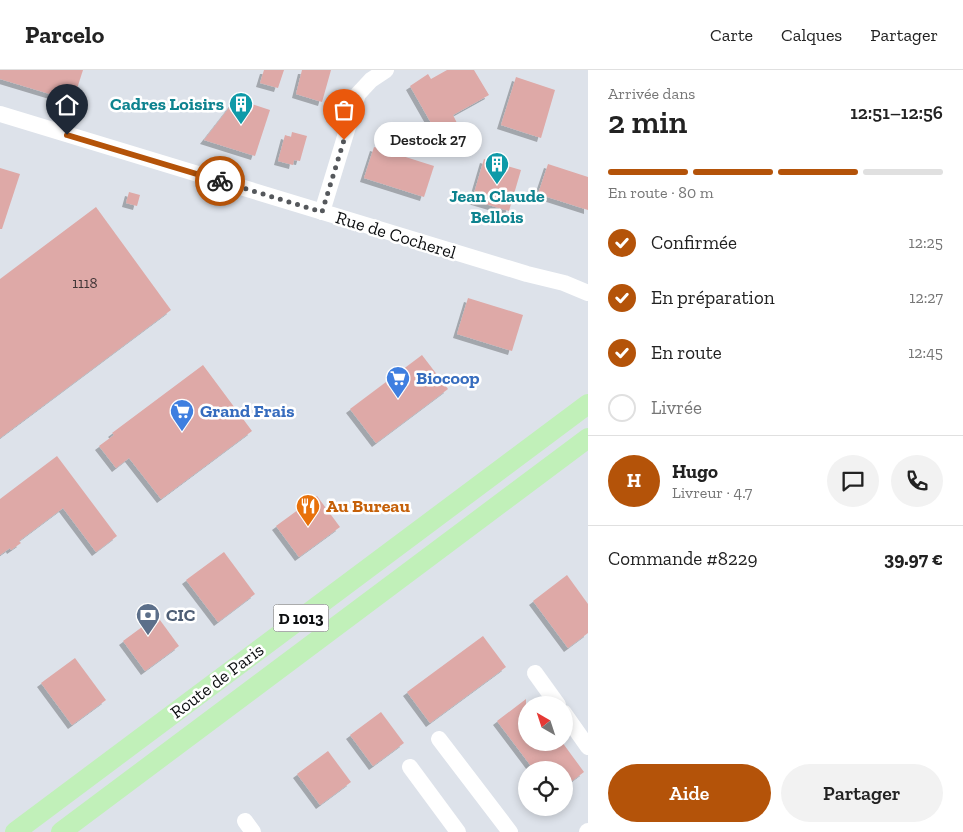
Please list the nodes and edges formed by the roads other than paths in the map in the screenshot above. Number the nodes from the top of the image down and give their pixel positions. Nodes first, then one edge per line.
1 (386, 70) edge
2 (0, 114) edge
3 (322, 212) junction
4 (564, 284) junction
5 (588, 293) edge
6 (588, 304) edge
7 (588, 404) edge
8 (588, 438) edge
9 (535, 673) dead end
10 (552, 696) edge
11 (573, 726) edge
12 (439, 739) dead end
13 (588, 747) edge
14 (410, 767) dead end
15 (15, 832) edge
16 (61, 832) edge
17 (458, 832) edge
18 (510, 832) edge

1 - 3 street
2 - 3 street, Rue de Cocherel
3 - 4 street, Rue de Cocherel
4 - 5 street, Rue de Cocherel
4 - 6 street, Rue de Cocherel
7 - 15 main road, Route de Paris / D 1013
8 - 16 main road, Route de Paris / D 1013
9 - 10 street
11 - 13 street
12 - 18 street
14 - 17 street

